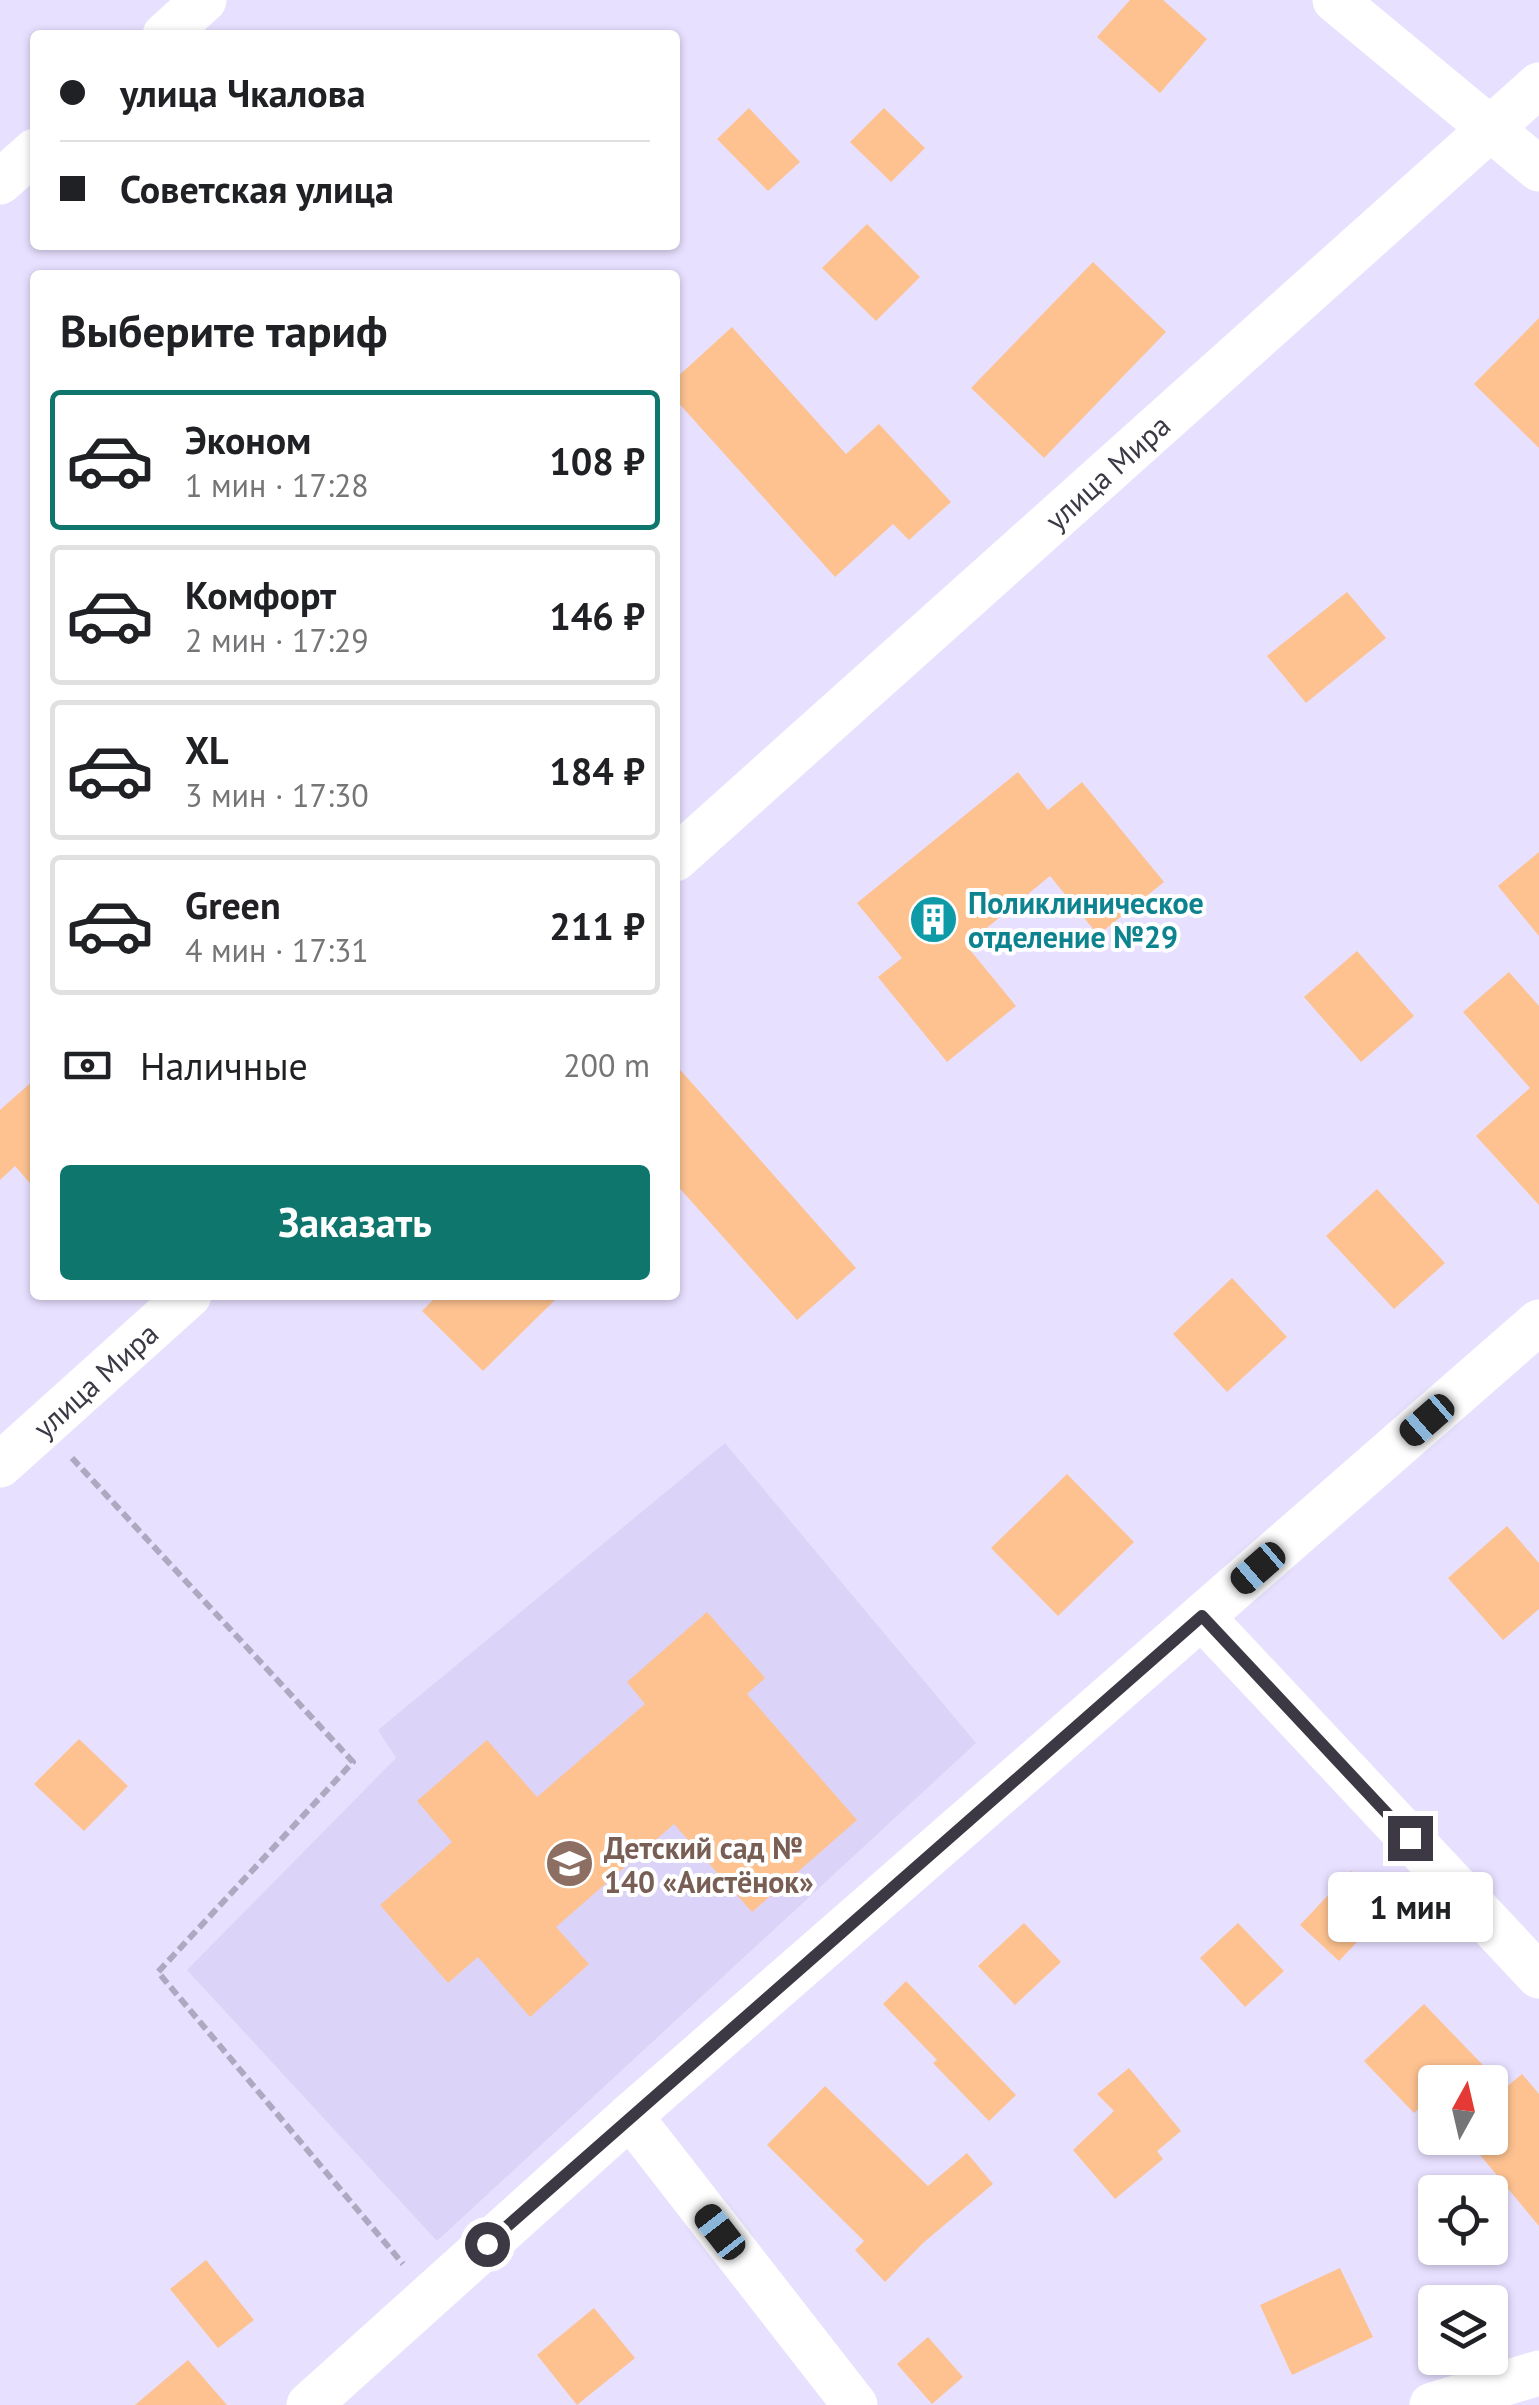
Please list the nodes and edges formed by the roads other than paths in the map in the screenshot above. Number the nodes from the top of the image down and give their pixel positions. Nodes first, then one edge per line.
1 (204, 0) edge
2 (1335, 0) edge
3 (171, 30) edge
4 (1539, 85) edge
5 (1490, 128) junction
6 (30, 155) edge
7 (1539, 168) edge
8 (0, 182) edge
9 (680, 855) edge
10 (184, 1300) edge
11 (1539, 1322) edge
12 (0, 1465) edge
13 (1202, 1616) junction
14 (1539, 1976) edge
15 (630, 2116) junction
16 (1539, 2373) edge
17 (309, 2405) edge
18 (855, 2405) edge
19 (1432, 2405) edge

1 - 3 street
2 - 5 street
4 - 5 street, улица Мира
5 - 7 street
5 - 9 street, улица Мира
6 - 8 street
10 - 12 street, улица Мира
11 - 13 street
13 - 14 street
13 - 15 street
15 - 17 street
15 - 18 street
16 - 19 street

